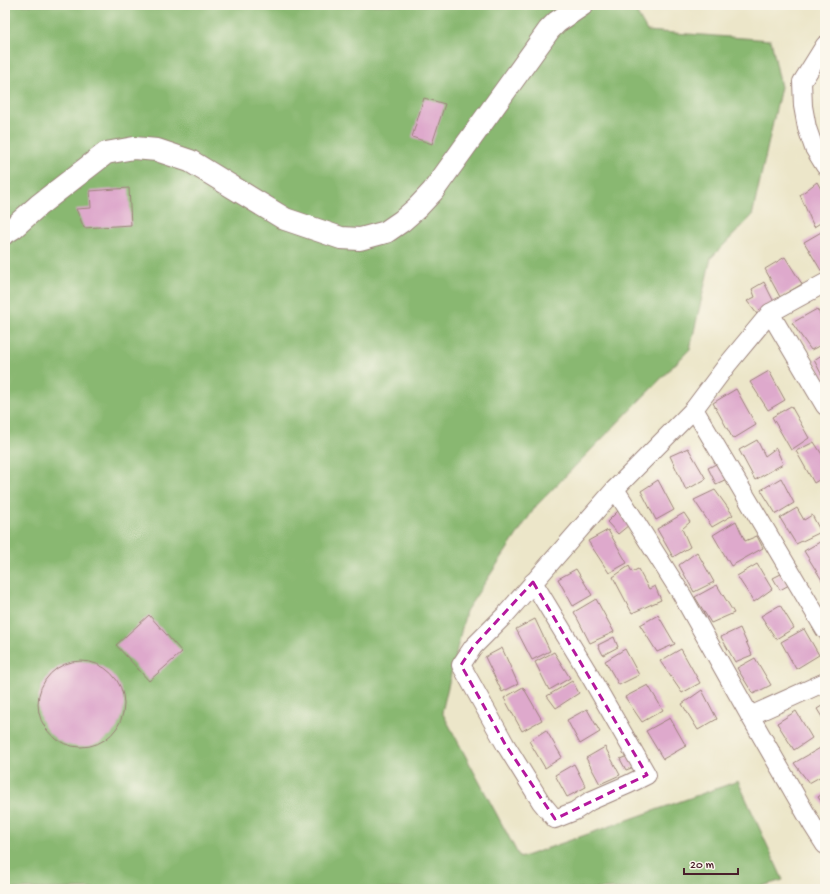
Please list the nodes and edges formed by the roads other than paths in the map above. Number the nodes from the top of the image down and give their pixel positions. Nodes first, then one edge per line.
1 (582, 5) edge
2 (825, 45) edge
3 (825, 166) edge
4 (5, 233) edge
5 (825, 284) edge
6 (770, 313) junction
7 (825, 406) edge
8 (694, 409) junction
9 (615, 489) junction
10 (533, 582) junction
11 (825, 630) edge
12 (825, 682) edge
13 (750, 716) junction
14 (825, 845) edge

1 - 4 street
2 - 3 street
5 - 6 street
6 - 7 street
6 - 8 street
8 - 9 street
8 - 11 street
9 - 10 street
9 - 13 street
10 - 10 street
12 - 13 street
13 - 14 street

